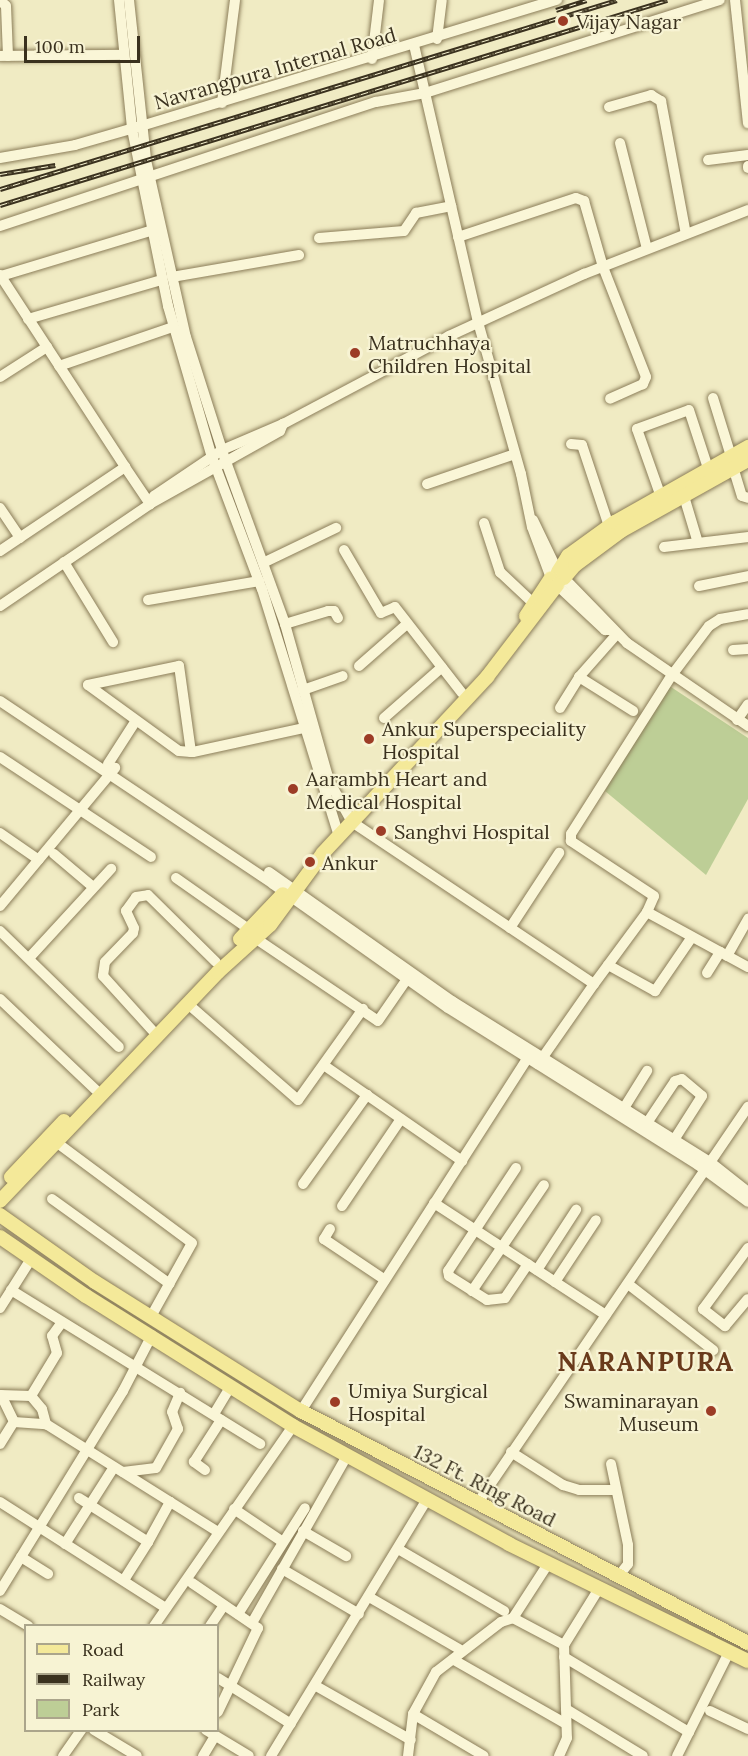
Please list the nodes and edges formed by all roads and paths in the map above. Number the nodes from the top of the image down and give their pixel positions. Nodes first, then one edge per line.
1 (0, 0) edge
2 (119, 0) edge
3 (129, 0) edge
4 (235, 0) edge
5 (379, 0) edge
6 (442, 0) edge
7 (557, 0) edge
8 (720, 0) edge
9 (735, 0) edge
10 (526, 5) edge
11 (437, 39) junction
12 (414, 45) junction
13 (744, 49) edge
14 (124, 54) junction
15 (4, 56) edge
16 (372, 59) junction
17 (425, 93) junction
18 (222, 103) junction
19 (609, 107) dead end
20 (748, 118) edge
21 (748, 123) edge
22 (136, 128) junction
23 (620, 143) dead end
24 (748, 155) edge
25 (0, 159) edge
26 (708, 160) dead end
27 (145, 178) junction
28 (748, 203) edge
29 (451, 206) junction
30 (748, 210) edge
31 (0, 226) edge
32 (700, 227) junction
33 (150, 231) junction
34 (686, 234) junction
35 (458, 237) junction
36 (319, 238) dead end
37 (647, 249) junction
38 (299, 255) dead end
39 (603, 267) junction
40 (0, 276) edge
41 (166, 279) junction
42 (28, 319) junction
43 (478, 322) junction
44 (173, 327) junction
45 (47, 347) junction
46 (59, 366) junction
47 (0, 377) edge
48 (713, 398) dead end
49 (610, 399) dead end
50 (571, 444) dead end
51 (748, 447) edge
52 (514, 454) junction
53 (218, 458) junction
54 (748, 460) edge
55 (732, 462) junction
56 (125, 467) junction
57 (708, 468) junction
58 (427, 484) dead end
59 (683, 493) junction
60 (660, 494) junction
61 (748, 498) edge
62 (150, 504) junction
63 (0, 508) edge
64 (484, 523) dead end
65 (609, 526) junction
66 (336, 528) dead end
67 (748, 537) edge
68 (20, 538) junction
69 (698, 543) junction
70 (664, 547) dead end
71 (344, 550) dead end
72 (0, 551) edge
73 (64, 562) junction
74 (265, 562) junction
75 (748, 576) edge
76 (558, 578) junction
77 (259, 580) junction
78 (699, 586) dead end
79 (148, 600) dead end
80 (534, 604) junction
81 (0, 606) edge
82 (748, 614) edge
83 (338, 618) dead end
84 (285, 624) junction
85 (407, 624) junction
86 (615, 632) junction
87 (113, 642) dead end
88 (748, 649) edge
89 (733, 650) dead end
90 (359, 666) dead end
91 (442, 667) junction
92 (672, 675) junction
93 (343, 676) dead end
94 (579, 677) junction
95 (303, 690) junction
96 (462, 693) junction
97 (0, 700) edge
98 (748, 704) edge
99 (560, 708) dead end
100 (633, 711) dead end
101 (384, 718) dead end
102 (738, 720) junction
103 (135, 722) junction
104 (748, 726) edge
105 (304, 728) junction
106 (191, 752) junction
107 (0, 757) edge
108 (111, 768) junction
109 (82, 810) junction
110 (349, 819) junction
111 (0, 832) edge
112 (337, 832) junction
113 (559, 853) dead end
114 (54, 854) dead end
115 (151, 857) dead end
116 (39, 860) junction
117 (111, 869) dead end
118 (176, 878) dead end
119 (93, 887) junction
120 (290, 891) junction
121 (0, 906) edge
122 (647, 912) junction
123 (748, 919) edge
124 (510, 928) junction
125 (0, 931) edge
126 (253, 934) junction
127 (692, 937) junction
128 (723, 954) junction
129 (30, 957) junction
130 (216, 962) junction
131 (608, 965) junction
132 (748, 967) edge
133 (707, 972) dead end
134 (407, 979) junction
135 (594, 984) junction
136 (0, 999) edge
137 (188, 1004) junction
138 (363, 1010) junction
139 (152, 1030) junction
140 (119, 1047) dead end
141 (535, 1058) junction
142 (325, 1066) junction
143 (647, 1071) dead end
144 (96, 1090) junction
145 (367, 1095) junction
146 (748, 1107) edge
147 (624, 1108) junction
148 (401, 1119) junction
149 (647, 1123) junction
150 (674, 1140) junction
151 (56, 1142) junction
152 (462, 1161) junction
153 (708, 1167) junction
154 (516, 1168) dead end
155 (303, 1184) dead end
156 (544, 1185) dead end
157 (0, 1190) edge
158 (748, 1192) edge
159 (52, 1199) dead end
160 (0, 1201) edge
161 (748, 1202) edge
162 (434, 1203) junction
163 (342, 1206) dead end
164 (576, 1210) dead end
165 (0, 1215) edge
166 (596, 1220) dead end
167 (330, 1229) dead end
168 (474, 1230) junction
169 (0, 1236) edge
170 (502, 1248) junction
171 (746, 1256) edge
172 (31, 1259) junction
173 (533, 1267) junction
174 (385, 1280) junction
175 (555, 1282) junction
176 (170, 1284) junction
177 (628, 1284) junction
178 (11, 1290) junction
179 (472, 1291) junction
180 (748, 1299) edge
181 (0, 1308) edge
182 (606, 1315) junction
183 (152, 1316) junction
184 (62, 1322) junction
185 (152, 1335) junction
186 (713, 1350) dead end
187 (136, 1365) junction
188 (231, 1386) junction
189 (180, 1393) junction
190 (0, 1395) edge
191 (31, 1396) junction
192 (301, 1411) junction
193 (218, 1417) junction
194 (14, 1422) junction
195 (46, 1424) junction
196 (293, 1426) junction
197 (0, 1444) edge
198 (260, 1444) dead end
199 (86, 1450) junction
200 (511, 1452) junction
201 (348, 1454) junction
202 (611, 1464) dead end
203 (118, 1470) junction
204 (205, 1470) dead end
205 (616, 1490) junction
206 (78, 1498) dead end
207 (428, 1498) junction
208 (0, 1502) edge
209 (170, 1502) junction
210 (477, 1504) junction
211 (88, 1505) junction
212 (305, 1508) dead end
213 (234, 1509) junction
214 (40, 1527) junction
215 (303, 1531) junction
216 (218, 1532) junction
217 (148, 1542) junction
218 (283, 1542) junction
219 (65, 1544) junction
220 (398, 1549) junction
221 (346, 1556) dead end
222 (21, 1557) junction
223 (548, 1564) junction
224 (282, 1569) junction
225 (48, 1574) dead end
226 (618, 1577) junction
227 (124, 1580) junction
228 (192, 1583) dead end
229 (600, 1587) junction
230 (0, 1591) edge
231 (369, 1597) junction
232 (224, 1605) junction
233 (166, 1608) junction
234 (0, 1609) edge
235 (238, 1614) junction
236 (359, 1614) junction
237 (509, 1614) junction
238 (252, 1623) junction
239 (25, 1624) edge
240 (155, 1624) edge
241 (211, 1624) edge
242 (748, 1642) edge
243 (564, 1645) junction
244 (459, 1649) dead end
245 (729, 1652) junction
246 (564, 1657) junction
247 (454, 1660) junction
248 (748, 1661) edge
249 (219, 1679) edge
250 (230, 1686) junction
251 (316, 1686) junction
252 (566, 1709) junction
253 (219, 1710) edge
254 (710, 1711) dead end
255 (413, 1714) junction
256 (291, 1724) junction
257 (566, 1724) junction
258 (748, 1729) edge
259 (80, 1732) edge
260 (96, 1732) edge
261 (209, 1732) edge
262 (689, 1732) junction
263 (411, 1740) junction
264 (63, 1756) edge
265 (137, 1756) edge
266 (203, 1756) edge
267 (249, 1756) edge
268 (271, 1756) edge
269 (408, 1756) edge
270 (484, 1756) edge
271 (559, 1756) edge
272 (643, 1756) edge
273 (677, 1756) edge

1 - 15 street
2 - 14 street
3 - 22 street
4 - 18 street
5 - 16 street
6 - 11 street
7 - 10 street, Navrangpura Internal Road
8 - 17 street
9 - 13 street
10 - 11 street, Navrangpura Internal Road
11 - 12 street, Navrangpura Internal Road
12 - 16 street, Navrangpura Internal Road
12 - 17 street
13 - 20 street
14 - 15 street
14 - 22 street
16 - 18 street, Navrangpura Internal Road
17 - 27 street
17 - 29 street
18 - 22 street, Navrangpura Internal Road
19 - 34 street
20 - 21 street
22 - 25 street, Navrangpura Internal Road
22 - 27 street
23 - 37 street
24 - 26 street
27 - 31 street
27 - 33 street
27 - 41 street
28 - 32 street
29 - 35 street
29 - 36 street
30 - 32 street
32 - 34 street
33 - 40 street
33 - 41 street
34 - 37 street
35 - 39 street
35 - 43 street
37 - 39 street
38 - 41 street
39 - 43 street
39 - 49 street
40 - 42 street
41 - 42 street
41 - 44 street
41 - 53 street
42 - 45 street
43 - 52 street
43 - 53 street
44 - 46 street
44 - 53 street
45 - 46 street
45 - 47 street
46 - 56 street
48 - 55 street
50 - 65 street
51 - 55 main road
52 - 58 street
52 - 76 street
53 - 62 street
53 - 74 street
53 - 77 street
54 - 55 main road
55 - 57 main road
55 - 59 main road
55 - 61 street
56 - 62 street
56 - 68 street
57 - 60 main road
57 - 60 street
59 - 69 street
59 - 76 main road
60 - 65 main road
62 - 73 street
63 - 68 street
64 - 80 street
65 - 76 main road
66 - 74 street
67 - 69 street
68 - 72 street
69 - 70 street
71 - 85 street
73 - 81 street
73 - 87 street
74 - 84 street
75 - 78 street
76 - 80 main road
76 - 86 street
76 - 110 main road
77 - 79 street
77 - 105 street
80 - 96 main road
82 - 92 street
83 - 84 street
84 - 95 street
85 - 90 street
85 - 91 street
86 - 92 street
86 - 94 street
88 - 89 street
91 - 96 street
91 - 101 street
92 - 102 street
92 - 122 street
93 - 95 street
94 - 99 street
94 - 100 street
95 - 110 street
96 - 110 main road
97 - 108 street
98 - 102 street
102 - 104 street
103 - 106 street
103 - 106 street
103 - 108 street
105 - 106 street
105 - 112 street
107 - 109 street
108 - 109 street
108 - 120 street
109 - 115 street
109 - 116 street
110 - 112 main road
110 - 124 street
111 - 116 street
112 - 120 main road
113 - 124 street
114 - 119 street
116 - 121 street
117 - 119 street
118 - 126 street
119 - 129 street
120 - 126 main road
120 - 134 street
120 - 141 street
122 - 127 street
122 - 131 street
123 - 128 street
124 - 135 street
125 - 129 street
126 - 130 main road
126 - 137 main road
126 - 138 street
127 - 128 street
127 - 131 street
128 - 132 street
128 - 133 street
129 - 140 street
130 - 139 main road
130 - 139 street
131 - 135 street
134 - 138 street
134 - 141 street
135 - 141 street
136 - 144 street
137 - 142 street
137 - 151 main road
138 - 142 street
139 - 144 main road
141 - 147 street
141 - 152 street
141 - 153 street
142 - 145 street
143 - 147 street
144 - 157 main road
145 - 148 street
145 - 155 street
146 - 153 street
147 - 149 street
148 - 152 street
148 - 163 street
149 - 150 street
149 - 150 street
150 - 153 street
151 - 160 main road
151 - 176 street
152 - 162 street
153 - 158 street
153 - 161 street
153 - 177 street
154 - 168 street
156 - 170 street
159 - 176 street
162 - 168 street
162 - 174 street
164 - 173 street
165 - 183 main road, 132 Ft. Ring Road
166 - 175 street
167 - 174 street
168 - 170 street
168 - 179 street
169 - 172 main road, 132 Ft. Ring Road
170 - 173 street
170 - 179 street
171 - 180 street
172 - 178 street
172 - 185 main road, 132 Ft. Ring Road
173 - 175 street
173 - 179 street
174 - 192 street
175 - 182 street
176 - 183 street
177 - 182 street
177 - 186 street
178 - 181 street
178 - 184 street
182 - 200 street
183 - 192 main road, 132 Ft. Ring Road
184 - 187 street
184 - 191 street
185 - 187 street
185 - 188 main road, 132 Ft. Ring Road
187 - 189 street
187 - 199 street
188 - 193 street
188 - 196 main road, 132 Ft. Ring Road
189 - 193 street
189 - 203 street
190 - 191 street
190 - 194 street
191 - 195 street
192 - 210 main road, 132 Ft. Ring Road
193 - 198 street
193 - 204 street
194 - 195 street
194 - 197 street
195 - 199 street
196 - 201 main road, 132 Ft. Ring Road
196 - 213 street
199 - 203 street
199 - 214 street
200 - 205 street
200 - 210 street
201 - 207 main road, 132 Ft. Ring Road
201 - 215 street
202 - 205 street
203 - 209 street
203 - 211 street
205 - 226 street
206 - 211 street
207 - 220 street
207 - 223 main road, 132 Ft. Ring Road
208 - 214 street
209 - 216 street
209 - 217 street
210 - 226 main road, 132 Ft. Ring Road
211 - 217 street
211 - 219 street
212 - 218 street
213 - 216 street
213 - 218 street
214 - 219 street
214 - 222 street
215 - 221 street
215 - 224 street
216 - 233 street
217 - 227 street
218 - 235 street
219 - 227 street
220 - 231 street
220 - 237 street
222 - 225 street
222 - 230 street
223 - 229 main road, 132 Ft. Ring Road
223 - 237 street
224 - 236 street
224 - 238 street
226 - 242 main road, 132 Ft. Ring Road
227 - 233 street
228 - 232 street
229 - 243 street
229 - 245 main road, 132 Ft. Ring Road
231 - 236 street
231 - 244 street
232 - 235 street
232 - 241 street
233 - 240 street
234 - 239 street
235 - 238 street
236 - 251 street
237 - 243 street
237 - 247 street
238 - 250 street
243 - 246 street
245 - 248 main road, 132 Ft. Ring Road
245 - 262 street
246 - 252 street
246 - 262 street
247 - 255 street
247 - 257 street
249 - 250 street
250 - 253 street
250 - 256 street
251 - 256 street
251 - 263 street
252 - 257 street
252 - 272 street
254 - 258 street
255 - 263 street
255 - 270 street
256 - 268 street
257 - 271 street
259 - 264 street
260 - 265 street
261 - 266 street
261 - 267 street
262 - 273 street
263 - 269 street

